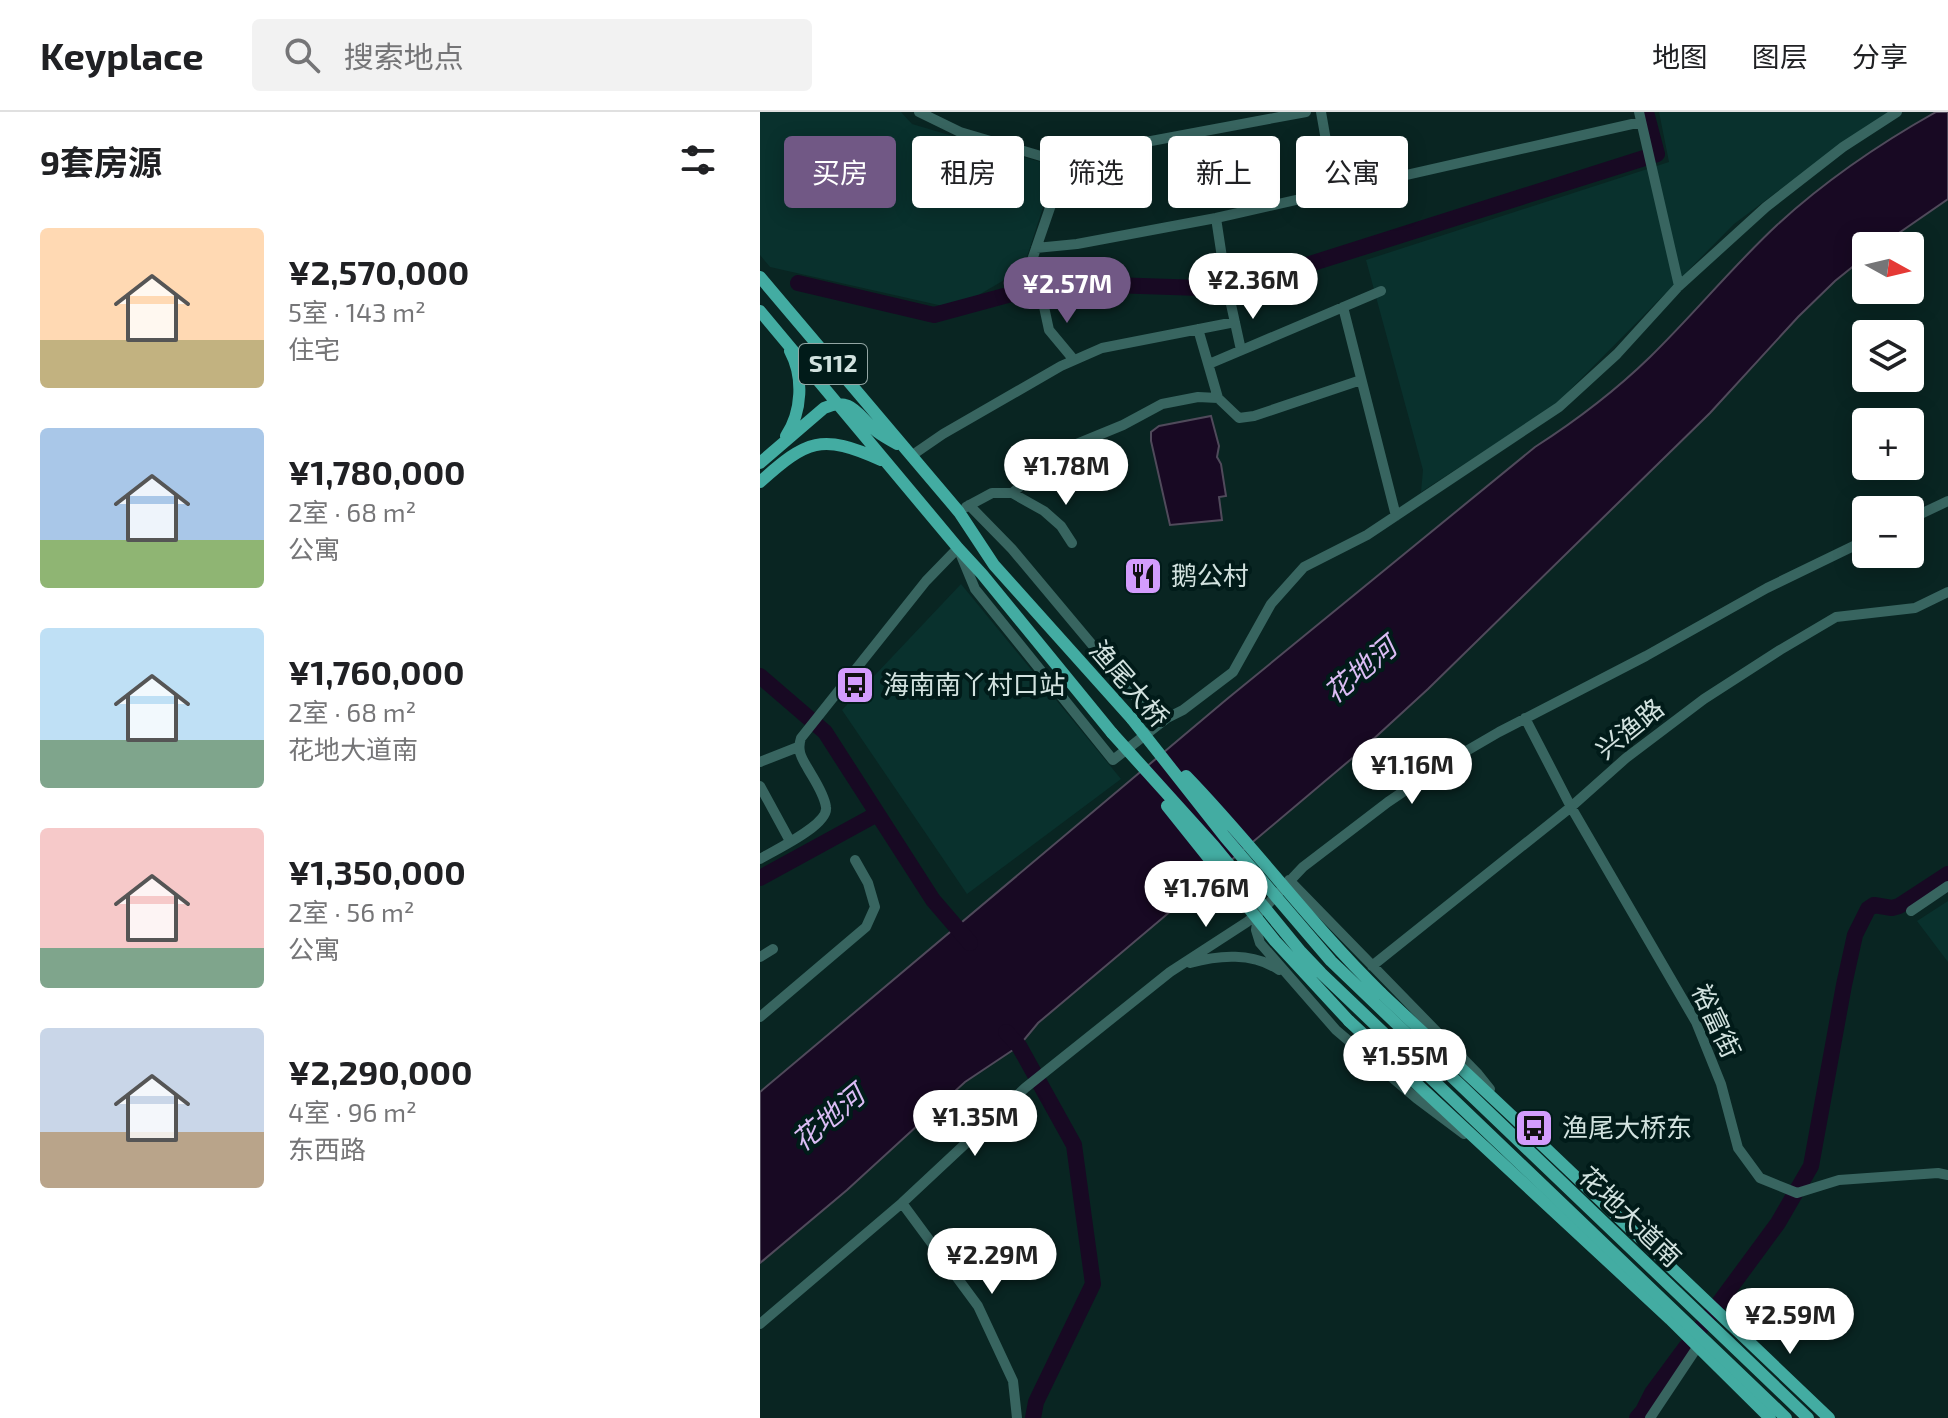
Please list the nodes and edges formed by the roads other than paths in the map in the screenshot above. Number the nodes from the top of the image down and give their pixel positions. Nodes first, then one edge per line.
1 (919, 112) edge
2 (1306, 112) edge
3 (1321, 112) edge
4 (1897, 112) edge
5 (1640, 117) edge
6 (1325, 136) edge
7 (1152, 141) edge
8 (1040, 156) edge
9 (1408, 174) edge
10 (1296, 201) edge
11 (1050, 208) edge
12 (1216, 218) junction
13 (1036, 248) junction
14 (760, 277) edge
15 (1679, 286) junction
16 (1381, 291) dead end
17 (1343, 307) junction
18 (760, 311) edge
19 (1235, 322) junction
20 (1198, 329) junction
21 (783, 338) junction
22 (1241, 350) junction
23 (1074, 360) junction
24 (1209, 364) junction
25 (1361, 380) junction
26 (1218, 398) junction
27 (837, 404) junction
28 (774, 450) junction
29 (909, 453) junction
30 (760, 463) edge
31 (888, 463) junction
32 (760, 482) edge
33 (1012, 493) junction
34 (1948, 501) edge
35 (964, 508) junction
36 (1924, 512) edge
37 (1396, 516) junction
38 (1072, 543) dead end
39 (1852, 547) edge
40 (958, 548) junction
41 (1948, 592) edge
42 (1167, 718) junction
43 (1525, 718) junction
44 (1132, 719) junction
45 (1112, 733) junction
46 (799, 742) junction
47 (760, 762) edge
48 (760, 786) edge
49 (1571, 807) junction
50 (1225, 837) joint
51 (790, 841) junction
52 (760, 859) edge
53 (855, 860) dead end
54 (1289, 880) junction
55 (1948, 886) edge
56 (1260, 911) junction
57 (1911, 911) dead end
58 (773, 949) dead end
59 (760, 957) edge
60 (1372, 966) junction
61 (1170, 972) junction
62 (1291, 979) junction
63 (760, 1017) edge
64 (1512, 1116) junction
65 (1485, 1146) junction
66 (1948, 1175) edge
67 (902, 1203) junction
68 (760, 1324) edge
69 (1698, 1346) junction
70 (1816, 1406) junction
71 (1017, 1418) edge
72 (1650, 1418) edge
73 (1770, 1418) edge
74 (1786, 1418) edge
75 (1806, 1418) edge
76 (1829, 1418) edge

1 - 8 street
2 - 7 street
3 - 6 street
4 - 15 street
5 - 9 street
5 - 15 street
10 - 12 street
11 - 13 street
12 - 13 street
12 - 19 street
13 - 23 street
14 - 29 main road, S112
15 - 37 street
16 - 17 street
17 - 22 street
17 - 25 street
18 - 21 main road, S112
19 - 20 street
19 - 22 street
20 - 23 street
20 - 24 street
21 - 27 main road, S112
21 - 28 main road
22 - 24 street
23 - 29 street
24 - 26 street
25 - 26 street
25 - 37 street
26 - 33 street
27 - 28 main road
27 - 29 main road
27 - 31 main road
28 - 30 main road
29 - 31 main road
29 - 35 main road, S112
31 - 32 main road
31 - 40 main road
33 - 35 street
33 - 38 street
34 - 36 street
35 - 42 street
35 - 44 main road, 渔尾大桥 / S112
37 - 42 street
39 - 43 street
40 - 42 street
40 - 45 main road
40 - 46 street
41 - 49 street, 兴渔路
43 - 49 street, 裕富街
43 - 54 street
44 - 50 main road, 渔尾大桥 / S112, bridge
44 - 64 main road, bridge
45 - 65 main road, bridge
45 - 74 main road, 花地大道南, bridge
46 - 47 street
46 - 51 street
48 - 51 street
49 - 60 street, 兴渔路
49 - 66 street, 裕富街
50 - 75 main road, 花地大道南 / S112, bridge
51 - 52 street
53 - 63 street
54 - 56 street
54 - 60 street, 花地大道南
55 - 57 street
56 - 61 street
56 - 62 street, 花地大道南
58 - 59 street
60 - 64 street, 花地大道南
61 - 62 street
61 - 67 street
62 - 65 street, 花地大道南
64 - 70 main road, 花地大道南
65 - 69 main road, 花地大道南
67 - 68 street
67 - 71 street
69 - 72 street
69 - 73 main road, 花地大道南
70 - 75 street
70 - 76 main road, 花地大道南

